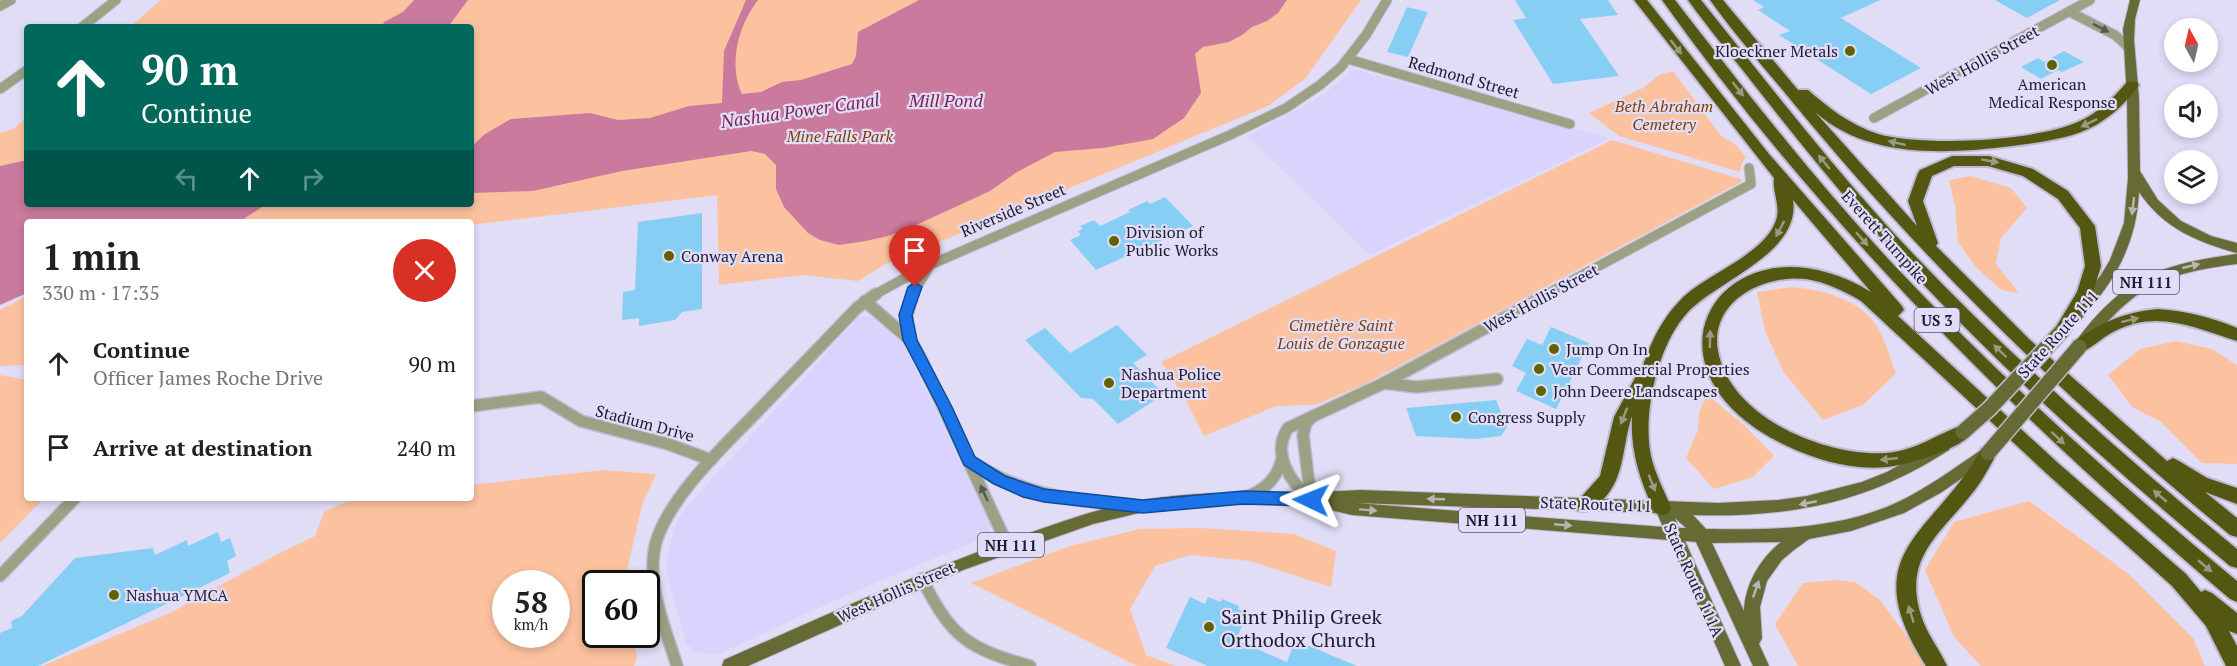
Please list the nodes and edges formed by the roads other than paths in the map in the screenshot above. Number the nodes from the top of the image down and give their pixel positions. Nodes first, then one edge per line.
1 (11, 0) edge
2 (116, 0) edge
3 (1387, 0) edge
4 (1640, 0) edge
5 (1668, 0) edge
6 (1694, 0) edge
7 (1716, 0) edge
8 (2090, 0) edge
9 (2135, 0) edge
10 (0, 6) edge
11 (2070, 12) junction
12 (1731, 17) junction
13 (86, 24) edge
14 (2129, 48) junction
15 (1348, 59) junction
16 (24, 72) edge
17 (2132, 85) junction
18 (0, 89) edge
19 (1874, 118) dead end
20 (1570, 124) dead end
21 (1764, 157) junction
22 (2134, 158) junction
23 (1749, 168) dead end
24 (2237, 248) edge
25 (2237, 259) edge
26 (931, 264) junction
27 (1954, 275) junction
28 (865, 301) junction
29 (2061, 332) junction
30 (2237, 335) edge
31 (910, 340) junction
32 (2079, 347) junction
33 (1652, 364) junction
34 (1497, 379) dead end
35 (1384, 383) junction
36 (2080, 395) junction
37 (474, 406) edge
38 (1995, 415) junction
39 (1314, 416) junction
40 (1963, 432) junction
41 (1988, 453) junction
42 (1282, 458) junction
43 (711, 460) junction
44 (969, 461) junction
45 (2237, 496) edge
46 (1243, 498) junction
47 (1311, 500) junction
48 (72, 501) edge
49 (1584, 504) junction
50 (1143, 506) junction
51 (1662, 507) junction
52 (2237, 529) edge
53 (1811, 533) junction
54 (1674, 534) junction
55 (1702, 536) junction
56 (1008, 546) junction
57 (2237, 560) edge
58 (2165, 567) junction
59 (0, 576) edge
60 (922, 579) junction
61 (2237, 593) edge
62 (2237, 625) edge
63 (988, 661) edge
64 (677, 666) edge
65 (729, 666) edge
66 (1030, 666) edge
67 (1733, 666) edge
68 (1761, 666) edge
69 (1937, 666) edge
70 (2237, 666) edge

1 - 10 street
2 - 13 street
3 - 15 street, Riverside Street
4 -> 21 highway
5 -> 61 highway, Everett Turnpike / US 3
57 -> 6 highway, Everett Turnpike / US 3
7 - 12 highway
8 - 11 street, West Hollis Street
9 - 14 main road, State Route 111 / NH 111
11 -> 14 street
11 - 19 street, West Hollis Street
17 -> 12 highway
12 - 27 highway
14 - 17 main road, State Route 111 / NH 111
15 - 20 street, Redmond Street
15 - 26 street, Riverside Street
16 - 18 street
17 - 22 main road, State Route 111 / NH 111
21 -> 33 highway
21 - 38 highway
22 - 24 main road
22 -> 29 main road, State Route 111 / NH 111
23 - 35 street, West Hollis Street
32 -> 25 main road, State Route 111 / NH 111
26 - 28 street, Riverside Street
26 - 31 street
27 -> 29 highway
27 - 36 highway
28 - 31 street
28 - 43 street, Riverside Street
29 - 40 main road, State Route 111 / NH 111, bridge
32 -> 30 highway
31 - 44 street
32 - 41 main road, State Route 111 / NH 111, bridge
33 -> 49 highway
33 -> 51 highway
34 - 35 street
35 - 39 street, West Hollis Street
36 - 45 highway
36 - 52 highway
37 - 43 street, Stadium Drive
40 -> 38 highway
38 - 58 highway
39 - 42 street, West Hollis Street
39 - 47 street
40 -> 51 main road, State Route 111 / NH 111
41 - 53 main road, State Route 111 / NH 111
69 -> 41 highway
42 - 46 street, West Hollis Street
42 - 47 street
43 - 64 street, Riverside Street
44 - 50 street
56 -> 44 street
46 - 47 main road, West Hollis Street / NH 111
46 - 50 main road, West Hollis Street / NH 111
49 -> 47 main road, State Route 111 / NH 111
47 -> 54 main road, State Route 111 / NH 111
48 - 59 street
49 - 51 main road, State Route 111 / NH 111
50 - 56 main road, West Hollis Street / NH 111
51 - 54 main road, State Route 111A
51 - 55 main road, State Route 111A
53 - 55 main road, State Route 111 / NH 111
68 -> 53 main road
54 - 55 main road, State Route 111 / NH 111
54 - 67 main road, State Route 111A
55 - 68 main road, State Route 111A
56 - 60 main road, West Hollis Street / NH 111
58 - 62 highway
58 - 70 highway
60 - 63 street
60 - 65 main road, West Hollis Street / NH 111
63 - 66 street

